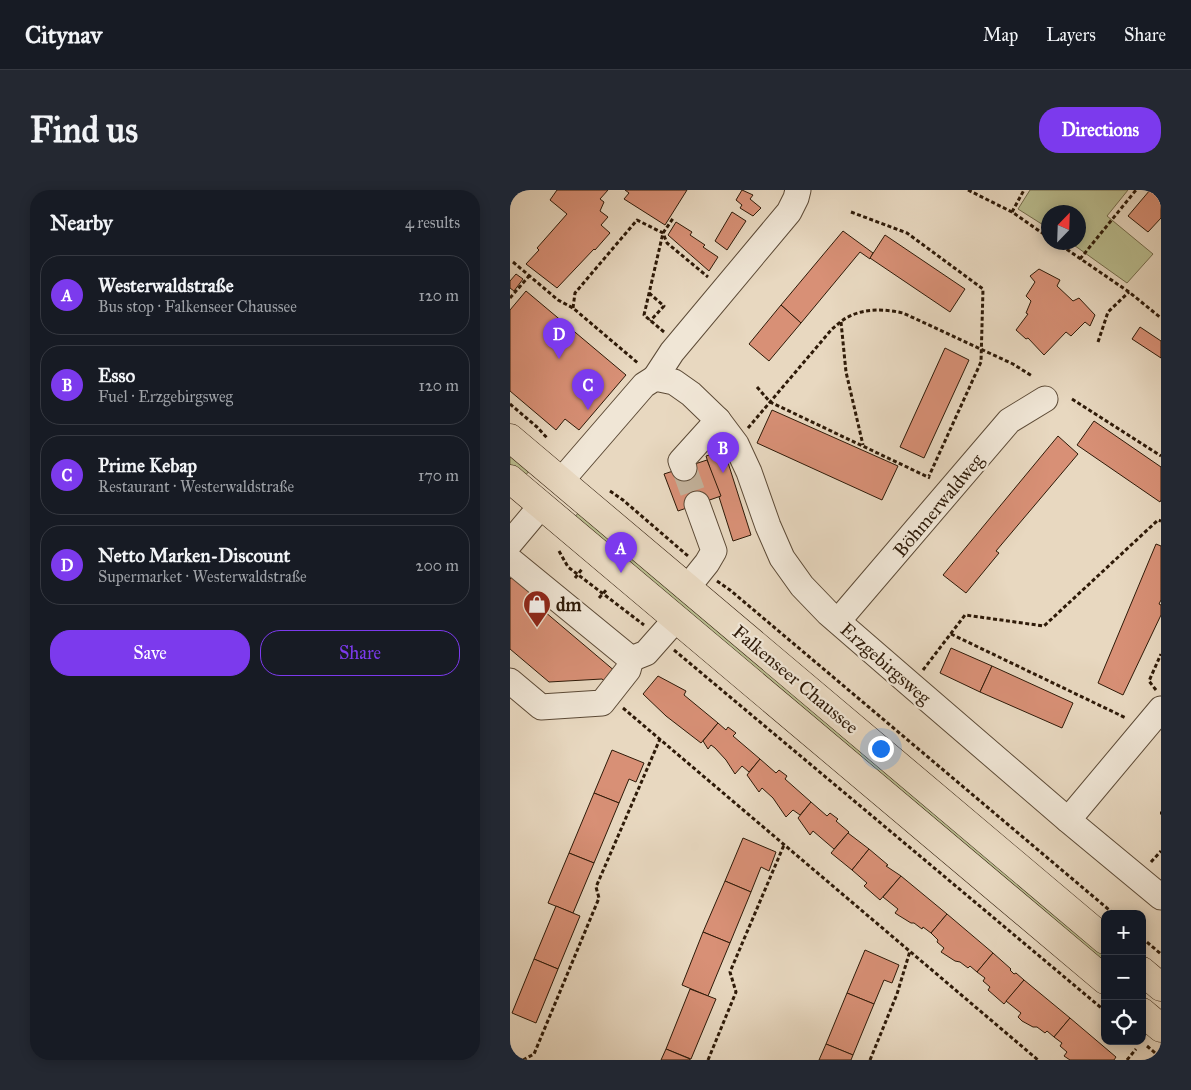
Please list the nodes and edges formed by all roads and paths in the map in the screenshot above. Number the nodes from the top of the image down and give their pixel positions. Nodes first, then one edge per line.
1 (798, 190) edge
2 (968, 190) edge
3 (1024, 190) edge
4 (1136, 190) edge
5 (851, 212) dead end
6 (1012, 212) junction
7 (674, 217) dead end
8 (1041, 232) edge
9 (663, 233) junction
10 (1067, 250) edge
11 (1080, 259) junction
12 (514, 262) dead end
13 (529, 276) junction
14 (712, 280) dead end
15 (1129, 292) junction
16 (649, 293) junction
17 (510, 298) edge
18 (573, 308) junction
19 (1161, 318) edge
20 (650, 321) junction
21 (841, 322) junction
22 (666, 334) dead end
23 (1098, 342) dead end
24 (981, 349) junction
25 (656, 375) junction
26 (1032, 376) dead end
27 (758, 387) dead end
28 (1045, 399) dead end
29 (1072, 399) dead end
30 (770, 402) junction
31 (510, 404) edge
32 (718, 420) junction
33 (747, 429) dead end
34 (510, 438) edge
35 (553, 445) dead end
36 (863, 445) junction
37 (1161, 456) edge
38 (684, 468) tunnel mouth
39 (929, 476) junction
40 (510, 479) edge
41 (933, 480) dead end
42 (561, 481) junction
43 (608, 490) dead end
44 (697, 504) tunnel mouth
45 (541, 506) junction
46 (1161, 522) edge
47 (510, 544) edge
48 (554, 546) dead end
49 (510, 560) edge
50 (584, 566) dead end
51 (578, 574) junction
52 (575, 578) dead end
53 (695, 578) junction
54 (609, 587) dead end
55 (602, 594) junction
56 (599, 598) dead end
57 (838, 621) junction
58 (667, 628) junction
59 (951, 634) junction
60 (1161, 654) edge
61 (631, 659) junction
62 (920, 674) dead end
63 (510, 681) edge
64 (608, 695) junction
65 (1159, 700) edge
66 (1132, 721) dead end
67 (660, 739) junction
68 (1068, 820) junction
69 (784, 845) junction
70 (1161, 851) edge
71 (1147, 866) dead end
72 (1161, 896) edge
73 (1109, 910) edge
74 (1101, 936) edge
75 (1146, 941) edge
76 (910, 951) junction
77 (1161, 954) edge
78 (1146, 974) edge
79 (1101, 977) edge
80 (1161, 987) edge
81 (1161, 992) edge
82 (1101, 1008) edge
83 (1149, 1018) edge
84 (1145, 1045) edge
85 (1136, 1049) dead end
86 (1161, 1058) edge
87 (523, 1060) edge
88 (708, 1060) edge
89 (870, 1060) edge
90 (1038, 1060) edge
91 (1127, 1060) edge

1 - 25 street
2 - 6 path
3 - 6 path
4 - 11 path
5 - 24 path
6 - 8 path
7 - 9 path
9 - 14 path
9 - 16 path
9 - 18 path
10 - 11 path
11 - 15 path
12 - 13 path
13 - 17 path
13 - 18 path
15 - 19 path
15 - 23 path
16 - 20 path
16 - 20 path
18 - 25 path
20 - 22 path
21 - 24 path
21 - 30 path
21 - 36 path
24 - 26 path
24 - 39 path
25 - 32 street, Erzgebirgsweg
25 - 42 street
27 - 30 path
28 - 57 street, Böhmerwaldweg
29 - 37 path
30 - 33 path
30 - 36 path
31 - 35 path
32 - 38 street
32 - 57 street, Erzgebirgsweg
34 - 42 main road, Falkenseer Chaussee
36 - 39 path
39 - 41 path
40 - 45 main road, Falkenseer Chaussee
42 - 45 main road
42 - 53 main road, Falkenseer Chaussee
43 - 53 path
44 - 53 street
45 - 47 street
45 - 58 main road, Falkenseer Chaussee
46 - 59 path
48 - 51 path
49 - 61 street
50 - 51 path
51 - 52 path
51 - 55 path
53 - 73 path
53 - 74 main road, Falkenseer Chaussee
54 - 55 path
55 - 56 path
55 - 58 path
57 - 68 street, Erzgebirgsweg
58 - 61 street
58 - 79 main road, Falkenseer Chaussee
58 - 82 path
59 - 62 path
59 - 66 path
60 - 65 path
61 - 64 street
63 - 64 street
64 - 67 path
65 - 68 street
67 - 69 path
67 - 87 path
68 - 72 street, Erzgebirgsweg
69 - 76 path
69 - 88 path
70 - 71 path
75 - 77 path
76 - 89 path
76 - 90 path
78 - 80 main road
81 - 83 street
84 - 86 path
85 - 91 path

